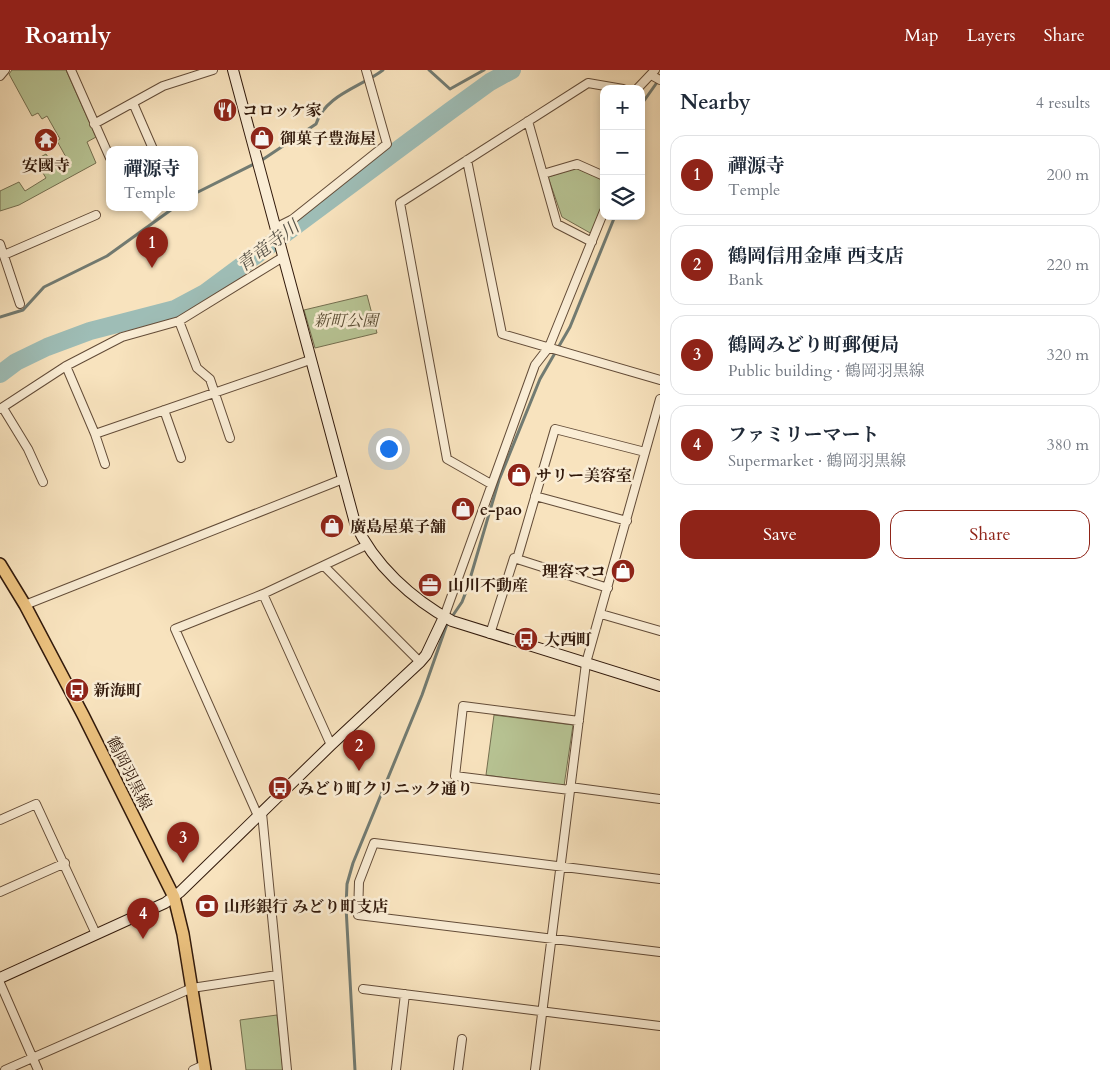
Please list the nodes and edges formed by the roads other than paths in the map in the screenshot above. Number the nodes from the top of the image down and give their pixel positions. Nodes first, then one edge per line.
1 (5, 70) edge
2 (70, 70) edge
3 (213, 70) edge
4 (232, 70) edge
5 (366, 70) edge
6 (653, 72) edge
7 (0, 76) edge
8 (660, 80) edge
9 (600, 85) edge
10 (641, 85) edge
11 (133, 103) junction
12 (528, 121) junction
13 (94, 124) junction
14 (152, 146) edge
15 (106, 150) edge
16 (467, 160) junction
17 (543, 174) junction
18 (602, 175) edge
19 (96, 215) dead end
20 (601, 220) edge
21 (274, 228) junction
22 (592, 242) junction
23 (0, 244) edge
24 (4, 255) junction
25 (283, 257) junction
26 (20, 304) dead end
27 (178, 321) junction
28 (549, 347) junction
29 (310, 360) junction
30 (66, 366) junction
31 (660, 380) edge
32 (215, 392) junction
33 (660, 399) edge
34 (1, 408) edge
35 (164, 410) junction
36 (95, 434) junction
37 (230, 438) dead end
38 (645, 452) junction
39 (181, 458) dead end
40 (105, 464) dead end
41 (343, 479) junction
42 (43, 482) dead end
43 (491, 484) junction
44 (535, 496) junction
45 (627, 521) junction
46 (367, 545) junction
47 (517, 559) junction
48 (0, 564) edge
49 (324, 566) junction
50 (608, 588) junction
51 (263, 594) junction
52 (25, 605) junction
53 (601, 614) junction
54 (444, 617) junction
55 (660, 630) edge
56 (490, 634) junction
57 (420, 662) junction
58 (586, 663) junction
59 (660, 686) edge
60 (578, 721) junction
61 (331, 745) junction
62 (570, 789) junction
63 (660, 799) edge
64 (260, 814) junction
65 (0, 820) edge
66 (65, 863) junction
67 (560, 866) junction
68 (660, 879) edge
69 (0, 892) edge
70 (174, 897) junction
71 (96, 934) junction
72 (551, 940) junction
73 (660, 952) edge
74 (278, 975) junction
75 (0, 978) edge
76 (0, 983) edge
77 (192, 988) junction
78 (363, 989) dead end
79 (406, 994) junction
80 (542, 1012) junction
81 (660, 1026) edge
82 (462, 1039) dead end
83 (32, 1058) junction
84 (201, 1068) edge
85 (6, 1070) edge
86 (38, 1070) edge
87 (287, 1070) edge
88 (396, 1070) edge
89 (458, 1070) edge
90 (537, 1070) edge

1 - 7 street
2 - 13 street
3 - 11 street
4 - 21 street
5 - 21 street
6 - 8 street
6 - 10 street
9 - 12 street
11 - 13 street
11 - 14 street
12 - 16 street
12 - 17 street
13 - 15 street
16 - 28 street
16 - 43 street
17 - 18 street
17 - 22 street
19 - 24 street
20 - 22 street
21 - 25 street
22 - 28 street
23 - 24 street
24 - 26 street
25 - 27 street
25 - 29 street
27 - 30 street
27 - 32 street
28 - 31 street
28 - 43 street
29 - 32 street
29 - 41 street
30 - 34 street
30 - 36 street
32 - 35 street
32 - 37 street
33 - 38 street
34 - 42 street
35 - 36 street
35 - 39 street
36 - 40 street
38 - 44 street
38 - 45 street
41 - 46 street
41 - 52 street
43 - 54 street
44 - 45 street
44 - 47 street
45 - 50 street
46 - 49 street
46 - 54 street
47 - 50 street
47 - 56 street
48 - 52 main road, 鶴岡羽黒線
49 - 51 street
49 - 57 street
50 - 53 street
51 - 61 street
51 - 64 street
52 - 70 main road, 鶴岡羽黒線
53 - 55 street
53 - 58 street
54 - 56 street
54 - 57 street
56 - 58 street
57 - 61 street
58 - 59 street
58 - 60 street
60 - 62 street
60 - 62 street
61 - 64 street
62 - 63 street
62 - 67 street
64 - 70 street
64 - 74 street
65 - 66 street
66 - 69 street
66 - 71 street
67 - 68 street
67 - 72 street
67 - 72 street
70 - 71 street
70 - 77 main road, 鶴岡羽黒線
71 - 75 street
72 - 73 street
72 - 80 street
74 - 77 street
74 - 87 street
76 - 83 street
77 - 83 street
77 - 84 main road, 鶴岡羽黒線
78 - 79 street
79 - 80 street
79 - 88 street
80 - 81 street
80 - 90 street
82 - 89 street
83 - 85 street
83 - 86 street

